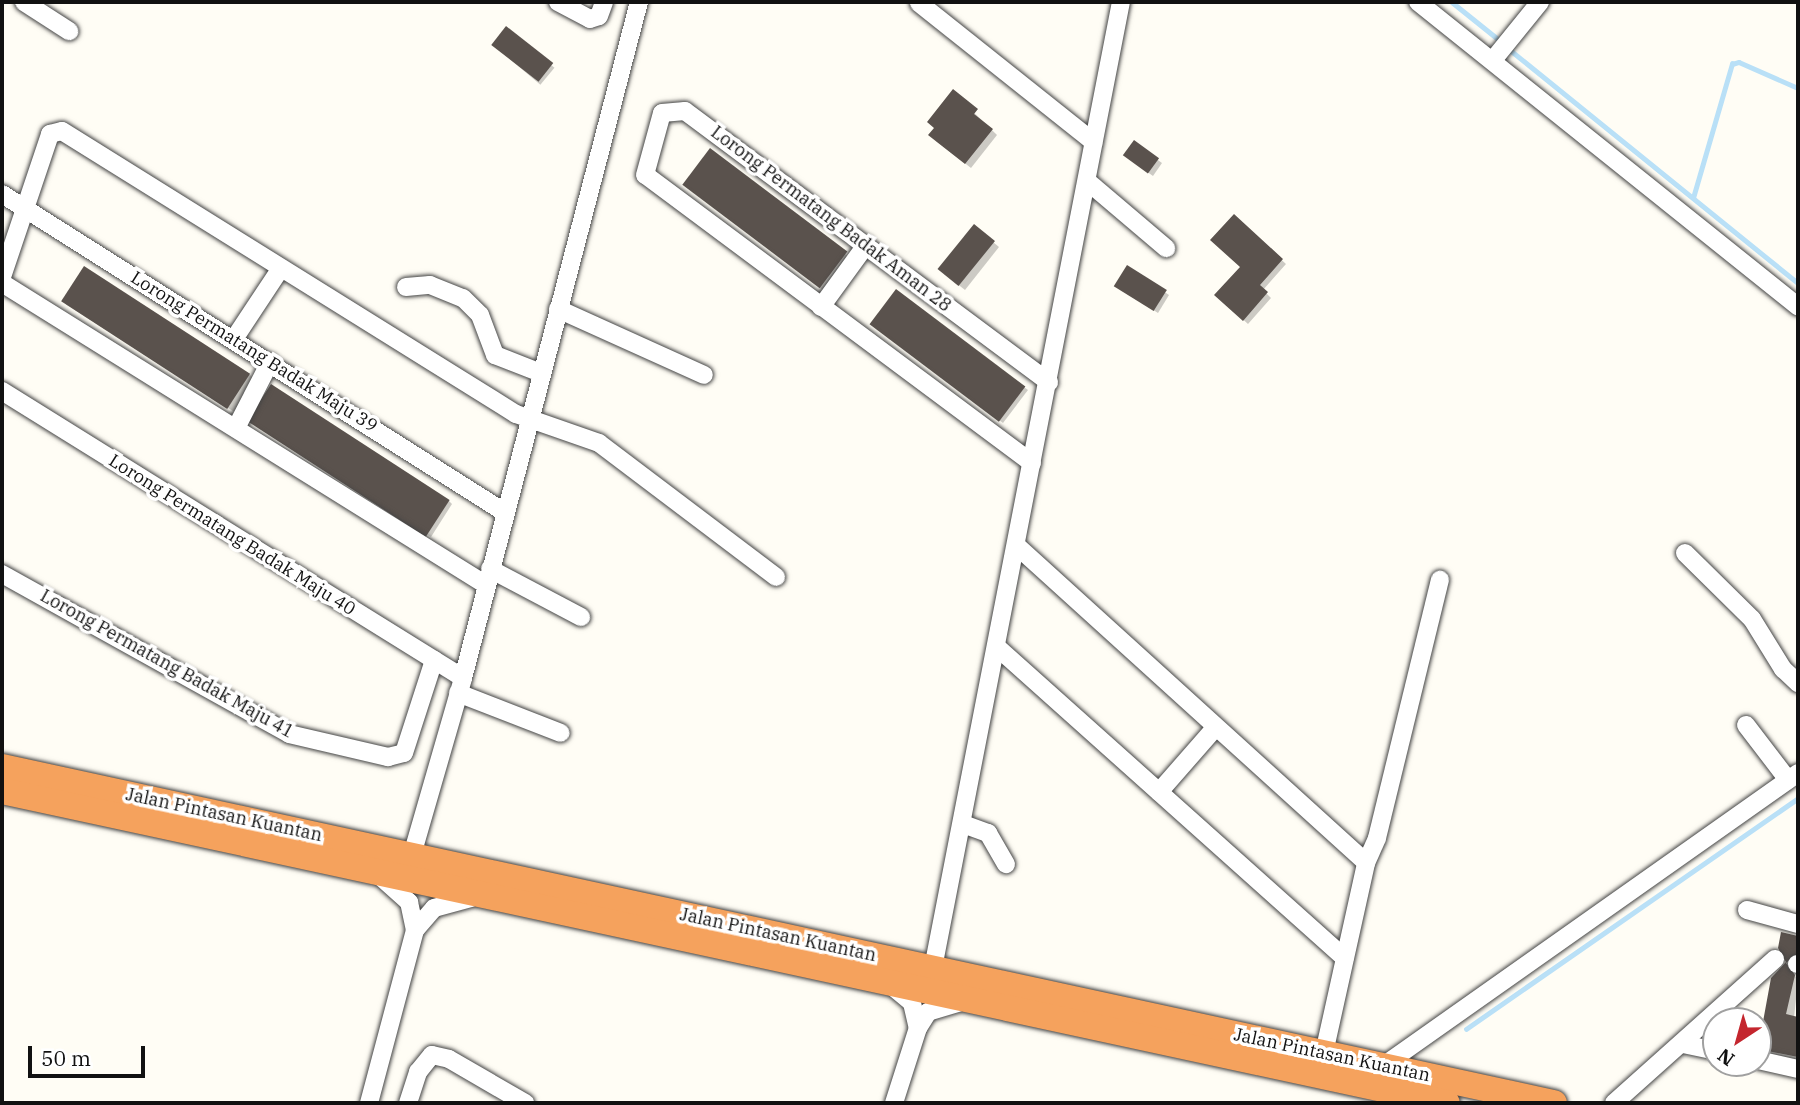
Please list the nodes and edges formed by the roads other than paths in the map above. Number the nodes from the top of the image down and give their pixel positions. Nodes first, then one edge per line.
1 (24, 2) edge
2 (558, 2) edge
3 (604, 2) edge
4 (639, 2) edge
5 (1121, 2) edge
6 (1418, 2) edge
7 (1540, 2) edge
8 (919, 3) edge
9 (69, 31) dead end
10 (1493, 60) junction
11 (1094, 142) junction
12 (1087, 181) junction
13 (2, 194) edge
14 (28, 211) junction
15 (866, 245) junction
16 (1166, 248) dead end
17 (281, 268) junction
18 (2, 277) edge
19 (2, 283) edge
20 (407, 287) dead end
21 (1798, 306) edge
22 (821, 307) junction
23 (558, 309) junction
24 (234, 339) junction
25 (270, 362) junction
26 (541, 373) junction
27 (704, 376) dead end
28 (1049, 382) junction
29 (2, 391) edge
30 (528, 419) junction
31 (236, 428) junction
32 (1032, 463) junction
33 (504, 512) junction
34 (1017, 546) junction
35 (1685, 553) dead end
36 (2, 574) edge
37 (495, 576) junction
38 (776, 577) dead end
39 (1440, 580) dead end
40 (581, 617) dead end
41 (998, 648) junction
42 (434, 660) junction
43 (1798, 683) edge
44 (460, 686) junction
45 (1746, 725) dead end
46 (1216, 727) junction
47 (561, 733) dead end
48 (2, 767) edge
49 (1793, 776) edge
50 (2, 790) edge
51 (1159, 792) junction
52 (963, 824) junction
53 (412, 855) junction
54 (1366, 863) junction
55 (1006, 864) dead end
56 (373, 871) junction
57 (490, 897) junction
58 (1747, 910) dead end
59 (1798, 924) edge
60 (415, 930) junction
61 (1345, 958) junction
62 (1775, 959) dead end
63 (933, 968) junction
64 (887, 982) junction
65 (971, 1000) junction
66 (918, 1028) junction
67 (1683, 1044) junction
68 (1702, 1048) edge
69 (1324, 1053) junction
70 (1772, 1063) edge
71 (1383, 1066) junction
72 (1798, 1069) edge
73 (369, 1103) edge
74 (408, 1103) edge
75 (525, 1103) edge
76 (894, 1103) edge
77 (1447, 1103) edge
78 (1554, 1103) edge
79 (1614, 1103) edge

1 - 9 street
2 - 3 street
4 - 23 street
5 - 11 street
6 - 10 street
7 - 10 street
8 - 11 street
10 - 21 street
11 - 12 street
12 - 16 street
12 - 28 street
13 - 14 street, Lorong Permatang Badak Maju 39
14 - 17 street
14 - 18 street
14 - 24 street, Lorong Permatang Badak Maju 39
15 - 22 street
15 - 22 street, Lorong Permatang Badak Aman 28
15 - 28 street, Lorong Permatang Badak Aman 28
17 - 24 street
17 - 30 street
19 - 31 street
20 - 26 street
22 - 32 street
23 - 26 street
23 - 27 street
24 - 25 street, Lorong Permatang Badak Maju 39
25 - 31 street
25 - 33 street, Lorong Permatang Badak Maju 39
26 - 30 street
28 - 32 street
29 - 42 street, Lorong Permatang Badak Maju 40
30 - 33 street
30 - 38 street
31 - 37 street
32 - 34 street
33 - 37 street
34 - 41 street
34 - 46 street
35 - 43 street
36 - 42 street, Lorong Permatang Badak Maju 41
37 - 40 street
37 - 44 street
39 - 54 street
41 - 51 street
41 - 52 street
42 - 44 street, Lorong Permatang Badak Maju 40
44 - 47 street, Lorong Permatang Badak Maju 40
44 - 53 street
45 - 49 street
46 - 51 street
46 - 54 street
48 - 53 highway, Jalan Pintasan Kuantan
49 - 71 street
50 - 56 highway, Jalan Pintasan Kuantan
51 - 61 street
52 - 55 street
52 - 63 street
53 - 63 highway, Jalan Pintasan Kuantan
54 - 61 street
56 - 57 highway, Jalan Pintasan Kuantan
56 - 60 street
57 - 60 street
57 - 64 highway, Jalan Pintasan Kuantan
58 - 59 street
60 - 73 street
61 - 69 street
62 - 67 street
63 - 69 highway, Jalan Pintasan Kuantan
64 - 65 highway, Jalan Pintasan Kuantan
64 - 66 street
65 - 66 street
65 - 77 highway, Jalan Pintasan Kuantan
66 - 76 street
67 - 68 street
67 - 79 street
69 - 71 highway, Jalan Pintasan Kuantan
70 - 72 street
71 - 78 highway, Jalan Pintasan Kuantan
74 - 75 street

